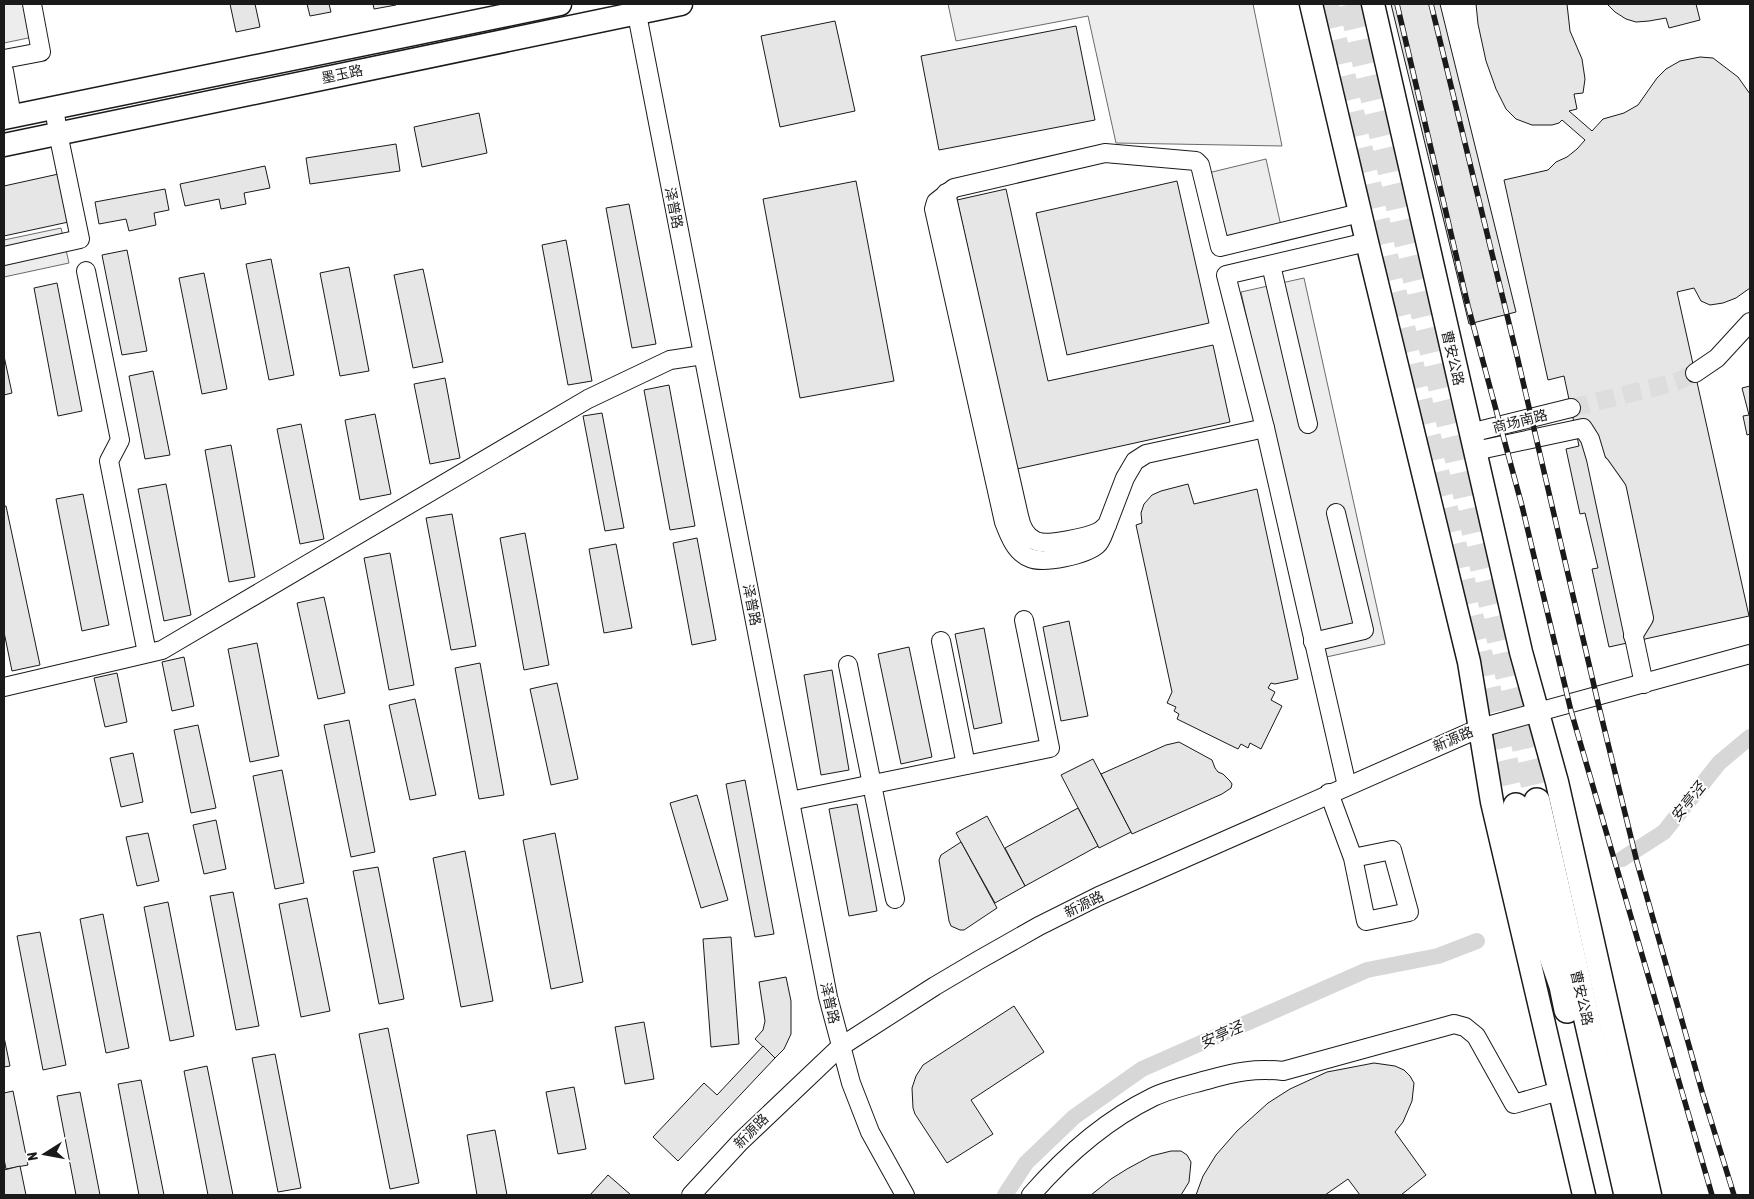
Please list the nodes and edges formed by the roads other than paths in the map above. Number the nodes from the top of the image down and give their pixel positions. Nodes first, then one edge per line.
1 (32, 4) edge
2 (560, 4) edge
3 (681, 4) edge
4 (1311, 4) edge
5 (1373, 4) edge
6 (636, 8) edge
7 (4, 59) edge
8 (4, 71) edge
9 (54, 107) junction
10 (8, 117) edge
11 (58, 134) junction
12 (4, 145) edge
13 (1360, 213) junction
14 (1367, 242) junction
15 (4, 256) edge
16 (1271, 265) junction
17 (86, 271) dead end
18 (1750, 322) edge
19 (703, 355) junction
20 (1695, 373) tunnel mouth
21 (1571, 408) tunnel mouth
22 (1308, 424) dead end
23 (1264, 428) junction
24 (1472, 442) junction
25 (1596, 459) junction
26 (1336, 513) dead end
27 (1024, 620) dead end
28 (1633, 636) junction
29 (941, 641) dead end
30 (1313, 642) junction
31 (147, 653) junction
32 (1750, 654) edge
33 (848, 665) dead end
34 (1644, 684) junction
35 (4, 687) edge
36 (1537, 711) junction
37 (1480, 728) junction
38 (966, 765) junction
39 (872, 785) junction
40 (1347, 786) junction
41 (1329, 793) junction
42 (790, 801) junction
43 (1353, 858) dead end
44 (896, 899) dead end
45 (840, 1047) junction
46 (1622, 1069) junction
47 (1559, 1091) junction
48 (691, 1195) edge
49 (905, 1195) edge
50 (1031, 1195) edge
51 (1584, 1195) edge
52 (1609, 1195) edge
53 (1627, 1195) edge
54 (1650, 1195) edge
55 (1663, 1195) edge

1 - 7 street
2 - 9 main road, 墨玉路
3 - 6 main road, 墨玉路
4 - 13 main road
5 - 24 main road, 曹安公路
6 - 11 main road, 墨玉路
6 - 19 street, 泽普路
8 - 10 street
9 - 10 main road, 墨玉路
9 - 11 street
11 - 12 main road, 墨玉路
11 - 15 street
13 - 14 main road
13 - 23 street
14 - 16 street
14 - 37 main road
16 - 22 street
16 - 23 street
17 - 31 street
18 - 20 street
19 - 31 street
19 - 42 street, 泽普路
21 - 24 street, 商场南路
23 - 30 street
24 - 25 street
24 - 36 main road, 曹安公路
25 - 28 street
25 - 28 street
26 - 30 street
27 - 38 street
28 - 34 street
29 - 38 street
30 - 40 street
31 - 35 street
32 - 34 street, 新源路
33 - 39 street
34 - 36 street, 新源路
36 - 37 street, 新源路
36 - 46 main road, 曹安公路
37 - 40 street, 新源路
37 - 47 main road
38 - 39 street
39 - 42 street
39 - 44 street
40 - 41 street, 新源路
41 - 43 street
41 - 45 street, 新源路
42 - 45 street, 泽普路
45 - 48 street, 新源路
45 - 49 street, 泽普路
46 - 54 main road
46 - 55 main road
47 - 50 street
47 - 51 main road
52 - 53 highway, 曹安公路

